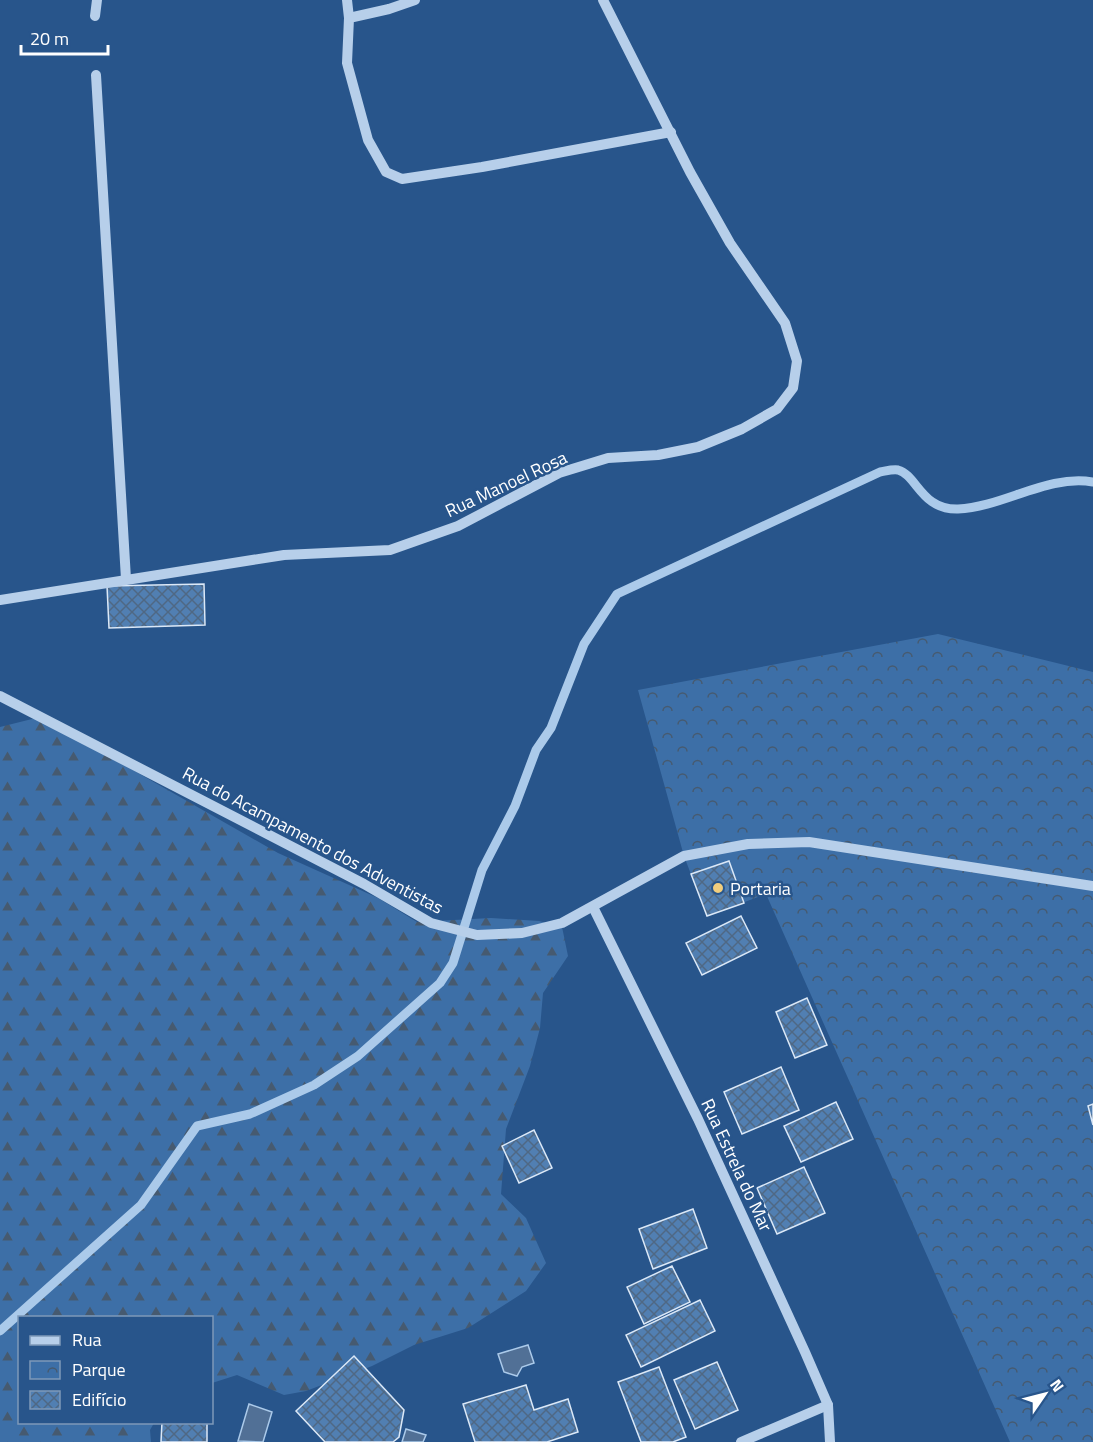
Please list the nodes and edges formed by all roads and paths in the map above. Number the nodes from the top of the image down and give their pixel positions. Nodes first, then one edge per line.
1 (97, 0) edge
2 (347, 0) edge
3 (415, 0) edge
4 (603, 0) edge
5 (95, 16) dead end
6 (349, 18) junction
7 (96, 75) dead end
8 (671, 132) junction
9 (126, 579) junction
10 (0, 600) edge
11 (0, 696) edge
12 (1093, 886) edge
13 (593, 908) junction
14 (828, 1405) junction
15 (741, 1442) edge
16 (830, 1442) edge

1 - 5 street
2 - 6 street
3 - 6 street
4 - 8 street, Rua Manoel Rosa
6 - 8 street
7 - 9 street
8 - 9 street, Rua Manoel Rosa
9 - 10 street, Rua Manoel Rosa
11 - 13 street, Rua do Acampamento dos Adventistas
12 - 13 street, Rua do Acampamento dos Adventistas
13 - 14 street, Rua Estrela do Mar
14 - 15 street
14 - 16 street, Rua Estrela do Mar

